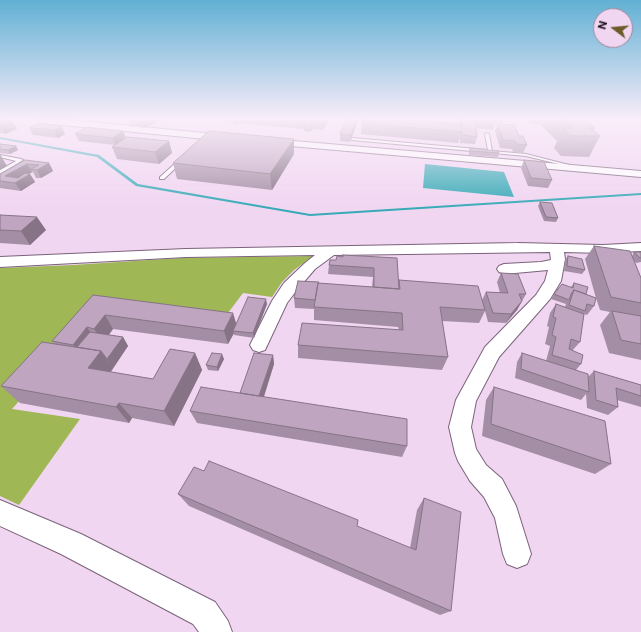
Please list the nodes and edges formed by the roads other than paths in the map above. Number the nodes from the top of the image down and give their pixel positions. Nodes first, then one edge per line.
1 (361, 149) edge
2 (473, 149) edge
3 (490, 151) joint
4 (0, 156) edge
5 (187, 156) edge
6 (576, 168) junction
7 (0, 172) edge
8 (641, 174) edge
9 (162, 178) dead end
10 (641, 247) edge
11 (330, 251) junction
12 (556, 255) junction
13 (0, 262) edge
14 (504, 269) dead end
15 (259, 345) dead end
16 (0, 513) edge
17 (517, 554) dead end
18 (217, 632) edge

1 - 6 street
2 - 3 lane
3 - 6 lane
4 - 7 lane
5 - 9 lane
6 - 8 street
10 - 12 street
11 - 12 street
11 - 13 street
11 - 15 street
12 - 14 street
12 - 17 street
16 - 18 street

